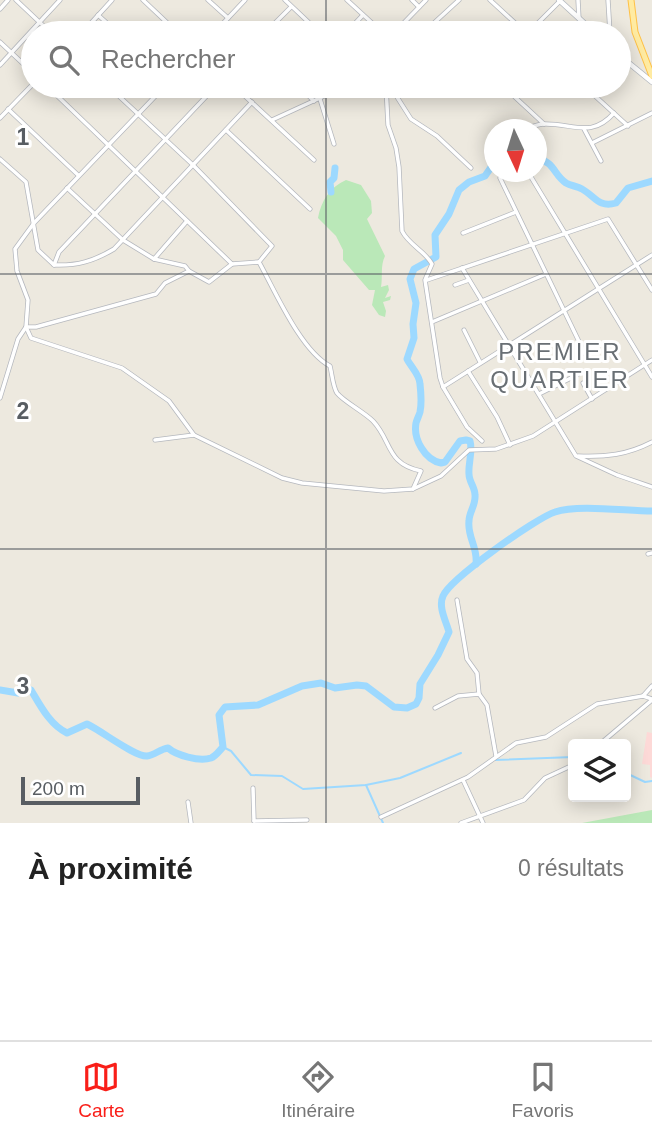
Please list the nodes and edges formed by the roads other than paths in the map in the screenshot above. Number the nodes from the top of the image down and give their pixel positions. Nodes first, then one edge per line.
1 (8, 0) edge
2 (16, 0) edge
3 (60, 0) edge
4 (112, 0) edge
5 (143, 0) edge
6 (208, 0) edge
7 (245, 0) edge
8 (285, 0) edge
9 (347, 0) edge
10 (412, 0) edge
11 (426, 0) edge
12 (459, 0) edge
13 (490, 0) edge
14 (559, 0) edge
15 (578, 0) edge
16 (608, 0) edge
17 (631, 0) edge
18 (291, 6) junction
19 (419, 7) junction
20 (0, 9) edge
21 (98, 15) junction
22 (363, 15) junction
23 (228, 18) junction
24 (579, 19) junction
25 (38, 21) edge
26 (42, 21) edge
27 (93, 21) edge
28 (105, 21) edge
29 (165, 21) edge
30 (225, 21) edge
31 (277, 21) edge
32 (306, 21) edge
33 (357, 21) edge
34 (370, 21) edge
35 (406, 21) edge
36 (438, 21) edge
37 (514, 21) edge
38 (539, 21) edge
39 (581, 21) edge
40 (609, 21) edge
41 (0, 42) edge
42 (21, 43) edge
43 (12, 52) junction
44 (21, 61) edge
45 (0, 65) edge
46 (631, 66) edge
47 (652, 76) edge
48 (652, 82) edge
49 (21, 96) edge
50 (60, 98) edge
51 (121, 98) edge
52 (153, 98) edge
53 (204, 98) edge
54 (248, 98) edge
55 (311, 98) edge
56 (388, 98) edge
57 (397, 98) edge
58 (516, 98) edge
59 (598, 98) edge
60 (320, 99) joint
61 (314, 101) junction
62 (252, 102) junction
63 (8, 109) junction
64 (614, 113) junction
65 (652, 113) edge
66 (138, 114) junction
67 (0, 117) edge
68 (539, 119) edge
69 (272, 120) junction
70 (547, 124) edge
71 (628, 126) junction
72 (584, 129) junction
73 (226, 131) junction
74 (165, 138) junction
75 (592, 143) junction
76 (334, 144) dead end
77 (110, 145) junction
78 (0, 159) edge
79 (314, 160) dead end
80 (601, 160) dead end
81 (194, 165) junction
82 (471, 167) dead end
83 (135, 170) junction
84 (78, 176) junction
85 (502, 182) edge
86 (534, 182) edge
87 (67, 188) junction
88 (163, 197) junction
89 (310, 209) dead end
90 (516, 212) junction
91 (95, 213) junction
92 (188, 220) junction
93 (34, 223) junction
94 (463, 233) dead end
95 (565, 233) junction
96 (123, 240) junction
97 (532, 244) junction
98 (652, 256) edge
99 (154, 259) junction
100 (259, 262) junction
101 (232, 264) junction
102 (54, 265) junction
103 (636, 265) junction
104 (462, 268) junction
105 (189, 271) junction
106 (546, 274) junction
107 (425, 280) junction
108 (469, 280) junction
109 (455, 285) dead end
110 (598, 289) junction
111 (652, 290) edge
112 (482, 302) junction
113 (564, 311) junction
114 (432, 322) junction
115 (26, 327) junction
116 (464, 330) dead end
117 (509, 345) junction
118 (584, 354) dead end
119 (652, 360) edge
120 (481, 363) junction
121 (644, 365) junction
122 (468, 371) junction
123 (577, 376) dead end
124 (652, 377) edge
125 (583, 383) dead end
126 (443, 387) junction
127 (538, 394) junction
128 (0, 398) edge
129 (592, 400) junction
130 (555, 422) junction
131 (194, 435) junction
132 (155, 440) dead end
133 (482, 441) dead end
134 (652, 442) edge
135 (510, 444) junction
136 (576, 456) junction
137 (652, 487) edge
138 (412, 489) junction
139 (457, 600) dead end
140 (652, 686) edge
141 (479, 694) junction
142 (643, 696) junction
143 (652, 700) edge
144 (435, 708) dead end
145 (606, 739) edge
146 (496, 756) junction
147 (568, 767) edge
148 (463, 780) junction
149 (253, 788) dead end
150 (188, 802) dead end
151 (479, 815) junction
152 (381, 817) dead end
153 (307, 820) dead end
154 (254, 822) edge
155 (191, 823) edge
156 (461, 823) edge
157 (483, 823) edge

1 - 20 street
2 - 25 street
3 - 26 street
4 - 21 street
5 - 29 street
6 - 23 street
7 - 23 street
8 - 18 street
9 - 22 street
10 - 19 street
11 - 19 street
12 - 36 street
13 - 37 street
14 - 24 street
14 - 38 street
15 - 24 street
16 - 40 street
17 - 47 main road
18 - 31 street
18 - 32 street
19 - 35 street
21 - 27 street
21 - 28 street
22 - 33 street
22 - 34 street
23 - 30 street
24 - 39 street
41 - 43 street
42 - 43 street
43 - 44 street
43 - 45 street
46 - 48 street
49 - 63 street
50 - 77 street
51 - 66 street
52 - 66 street
53 - 74 street
54 - 62 street
55 - 61 street
56 - 107 street
57 - 82 street
58 - 68 street
59 - 64 street
60 - 61 street
60 - 76 street
61 - 69 street
62 - 69 street
62 - 73 street
63 - 67 street
63 - 84 street
64 - 71 street
64 - 72 street
65 - 71 street
66 - 74 street
66 - 77 street
69 - 79 street
70 - 72 street
71 - 75 street
72 - 75 street
73 - 81 street
73 - 89 street
74 - 81 street
74 - 83 street
75 - 80 street
77 - 83 street
77 - 84 street
78 - 93 street
81 - 88 street
81 - 100 street
83 - 88 street
83 - 91 street
84 - 87 street
85 - 90 street
86 - 95 street
87 - 91 street
87 - 93 street
88 - 92 street
88 - 96 street
90 - 94 street
90 - 97 street
91 - 96 street
91 - 102 street
92 - 99 street
92 - 101 street
93 - 102 street
93 - 115 street
95 - 97 street
95 - 103 street
95 - 110 street
96 - 99 street
96 - 102 street
97 - 104 street
97 - 106 street
98 - 103 street
99 - 105 street
100 - 101 street
100 - 138 street
101 - 105 street
103 - 110 street
103 - 111 street
104 - 107 street
104 - 108 street
105 - 115 street
106 - 112 street
106 - 113 street
107 - 114 street
108 - 109 street
108 - 112 street
110 - 113 street
110 - 121 street
112 - 114 street
112 - 117 street
113 - 117 street
113 - 118 street
114 - 126 street
115 - 128 street
115 - 131 street
116 - 120 street
117 - 120 street
117 - 127 street
119 - 121 street
120 - 122 street
121 - 124 street
121 - 129 street
122 - 126 street
122 - 135 street
123 - 127 street
125 - 129 street
126 - 133 street
127 - 130 street
129 - 130 street
130 - 135 street
130 - 136 street
131 - 132 street
131 - 138 street
134 - 136 street
135 - 138 street
136 - 137 street
139 - 141 street
140 - 142 street
141 - 144 street
141 - 146 street
142 - 143 street
142 - 146 street
143 - 145 street
146 - 148 street
147 - 151 street
148 - 151 street
148 - 152 street
149 - 154 street
150 - 155 street
151 - 156 street
151 - 157 street
153 - 154 street

